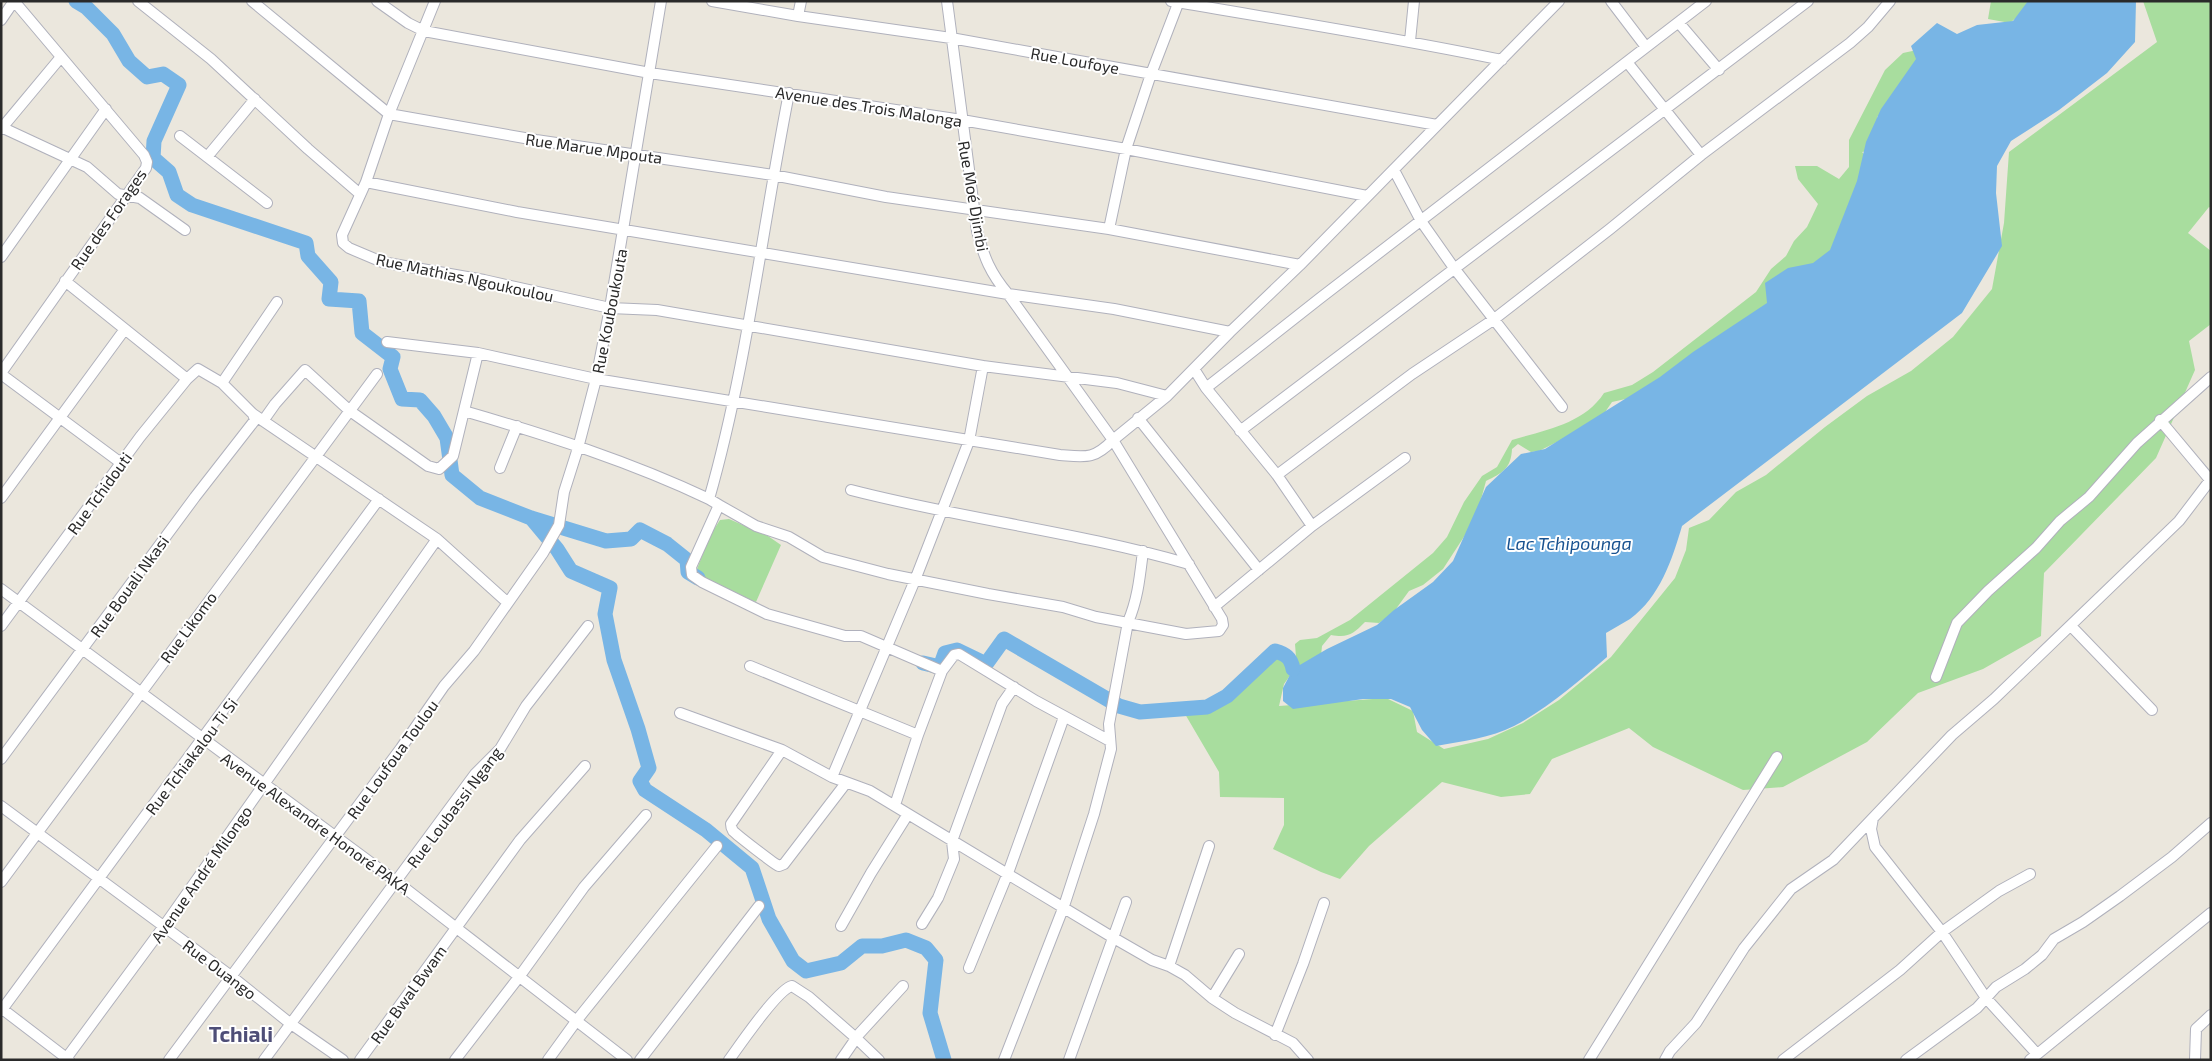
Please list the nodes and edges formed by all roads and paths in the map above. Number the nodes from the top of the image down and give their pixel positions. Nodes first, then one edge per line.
1 (14, 1) edge
2 (138, 1) edge
3 (252, 1) edge
4 (377, 1) edge
5 (435, 1) edge
6 (661, 1) edge
7 (712, 1) edge
8 (801, 1) edge
9 (948, 1) edge
10 (1414, 1) edge
11 (1559, 1) edge
12 (1611, 1) edge
13 (1808, 1) edge
14 (1890, 1) edge
15 (1176, 2) edge
16 (1701, 3) edge
17 (798, 16) junction
18 (1, 20) edge
19 (1679, 23) junction
20 (424, 31) junction
21 (951, 38) junction
22 (1410, 41) junction
23 (1646, 47) junction
24 (61, 57) junction
25 (1502, 60) junction
26 (1627, 62) junction
27 (1719, 70) junction
28 (650, 72) junction
29 (1151, 74) junction
30 (789, 93) junction
31 (255, 99) junction
32 (106, 109) junction
33 (1666, 109) junction
34 (389, 114) junction
35 (962, 120) junction
36 (1437, 125) junction
37 (2, 128) edge
38 (180, 136) dead end
39 (1126, 149) junction
40 (636, 154) junction
41 (1700, 155) junction
42 (207, 157) junction
43 (72, 159) junction
44 (1394, 170) junction
45 (773, 175) junction
46 (366, 182) junction
47 (360, 194) junction
48 (1367, 196) junction
49 (125, 197) junction
50 (267, 203) dead end
51 (974, 210) junction
52 (1421, 221) junction
53 (1109, 229) junction
54 (185, 230) dead end
55 (625, 230) junction
56 (760, 252) junction
57 (1, 257) edge
58 (1300, 266) junction
59 (1454, 268) junction
60 (65, 281) junction
61 (1008, 294) junction
62 (276, 302) dead end
63 (610, 308) junction
64 (1493, 320) junction
65 (749, 327) junction
66 (125, 329) junction
67 (1230, 332) junction
68 (387, 342) dead end
69 (478, 353) junction
70 (983, 366) junction
71 (1194, 369) junction
72 (1, 373) edge
73 (377, 374) dead end
74 (1068, 377) junction
75 (2211, 377) edge
76 (187, 379) junction
77 (596, 379) junction
78 (222, 384) junction
79 (1206, 388) junction
80 (1167, 396) junction
81 (733, 403) junction
82 (1562, 408) dead end
83 (350, 410) junction
84 (464, 411) junction
85 (253, 414) junction
86 (1138, 418) junction
87 (60, 419) junction
88 (2160, 420) junction
89 (264, 421) junction
90 (517, 426) junction
91 (1240, 431) junction
92 (1113, 440) junction
93 (969, 441) junction
94 (578, 448) junction
95 (315, 456) junction
96 (1405, 458) dead end
97 (121, 463) junction
98 (500, 468) dead end
99 (1277, 476) junction
100 (2211, 480) edge
101 (851, 490) dead end
102 (1, 498) edge
103 (379, 499) junction
104 (709, 499) junction
105 (720, 505) junction
106 (943, 510) junction
107 (1312, 526) junction
108 (437, 539) junction
109 (1143, 550) junction
110 (1189, 564) junction
111 (1259, 570) junction
112 (915, 580) junction
113 (1, 589) edge
114 (19, 602) junction
115 (508, 603) junction
116 (1214, 607) junction
117 (1128, 622) junction
118 (1, 626) edge
119 (588, 626) dead end
120 (2072, 626) junction
121 (887, 646) junction
122 (82, 650) junction
123 (750, 666) dead end
124 (942, 671) junction
125 (1936, 677) dead end
126 (1014, 687) junction
127 (140, 693) junction
128 (2152, 710) dead end
129 (859, 711) junction
130 (680, 713) dead end
131 (1064, 717) junction
132 (918, 735) junction
133 (203, 740) junction
134 (1110, 741) junction
135 (782, 750) junction
136 (1777, 757) dead end
137 (1, 759) edge
138 (585, 766) dead end
139 (832, 777) junction
140 (846, 783) junction
141 (265, 784) junction
142 (895, 805) junction
143 (1, 806) edge
144 (908, 814) junction
145 (646, 815) dead end
146 (1873, 818) junction
147 (2211, 823) edge
148 (38, 833) junction
149 (335, 837) junction
150 (952, 841) junction
151 (718, 846) dead end
152 (1209, 846) dead end
153 (1008, 873) junction
154 (2030, 874) dead end
155 (100, 878) junction
156 (1, 882) edge
157 (397, 882) junction
158 (1126, 902) dead end
159 (1324, 903) dead end
160 (759, 906) dead end
161 (1064, 906) junction
162 (2211, 913) edge
163 (922, 924) dead end
164 (164, 926) junction
165 (841, 926) dead end
166 (457, 928) junction
167 (1942, 932) junction
168 (1112, 937) junction
169 (1239, 954) dead end
170 (1168, 966) junction
171 (969, 968) dead end
172 (231, 976) junction
173 (519, 977) junction
174 (904, 986) dead end
175 (1212, 998) junction
176 (1986, 998) junction
177 (2, 1010) edge
178 (2211, 1015) edge
179 (577, 1020) junction
180 (291, 1024) junction
181 (1275, 1035) junction
182 (856, 1038) junction
183 (2033, 1057) edge
184 (67, 1059) edge
185 (169, 1060) edge
186 (264, 1060) edge
187 (343, 1060) edge
188 (360, 1060) edge
189 (455, 1060) edge
190 (548, 1060) edge
191 (628, 1060) edge
192 (640, 1060) edge
193 (729, 1060) edge
194 (841, 1060) edge
195 (879, 1060) edge
196 (1004, 1060) edge
197 (1068, 1060) edge
198 (1308, 1060) edge
199 (1589, 1060) edge
200 (1665, 1060) edge
201 (1783, 1060) edge
202 (1906, 1060) edge
203 (2195, 1060) edge

1 - 18 street
1 - 24 street, Rue des Forages
2 - 31 street
3 - 34 street, Rue Marue Mpouta
4 - 20 street, Avenue des Trois Malonga
5 - 20 street, Rue Mathias Ngoukoulou
6 - 28 street, Rue Kouboukouta
7 - 17 street, Rue Loufoye
8 - 17 street
9 - 21 street, Rue Moé Djimbi
10 - 22 street
11 - 25 street
12 - 23 street
13 - 27 street
14 - 41 street
15 - 22 street
15 - 29 street
16 - 19 street
17 - 21 street, Rue Loufoye
19 - 23 street
19 - 27 street
20 - 28 street, Avenue des Trois Malonga
20 - 34 street, Rue Mathias Ngoukoulou
21 - 29 street, Rue Loufoye
21 - 35 street, Rue Moé Djimbi
22 - 25 street
23 - 26 street
24 - 32 street, Rue des Forages
24 - 37 street
25 - 36 street
26 - 33 street
26 - 52 street
27 - 33 street
28 - 30 street, Avenue des Trois Malonga
28 - 40 street, Rue Kouboukouta
29 - 36 street, Rue Loufoye
29 - 39 street
30 - 35 street, Avenue des Trois Malonga
30 - 45 street
31 - 42 street
31 - 47 street
32 - 43 street
32 - 49 street, Rue des Forages
33 - 41 street
33 - 59 street
34 - 40 street, Rue Marue Mpouta
34 - 46 street, Rue Mathias Ngoukoulou
35 - 39 street, Avenue des Trois Malonga
35 - 51 street, Rue Moé Djimbi
36 - 44 street
37 - 43 street
38 - 42 street
39 - 48 street, Avenue des Trois Malonga
39 - 53 street
40 - 45 street, Rue Marue Mpouta
40 - 55 street, Rue Kouboukouta
41 - 64 street
42 - 50 street
43 - 49 street
43 - 57 street
44 - 48 street
44 - 52 street
45 - 51 street, Rue Marue Mpouta
45 - 56 street
46 - 47 street, Rue Mathias Ngoukoulou
46 - 55 street
47 - 63 street, Rue Mathias Ngoukoulou
48 - 58 street
49 - 54 street
49 - 60 street, Rue des Forages
51 - 53 street, Rue Marue Mpouta
51 - 61 street, Rue Moé Djimbi
52 - 59 street
52 - 79 street
53 - 58 street, Rue Marue Mpouta
55 - 56 street
55 - 63 street, Rue Kouboukouta
56 - 61 street
56 - 65 street
58 - 67 street
59 - 64 street
59 - 91 street
60 - 66 street
60 - 72 street, Rue des Forages
61 - 67 street
61 - 74 street, Rue Moé Djimbi
62 - 78 street
63 - 65 street
63 - 77 street, Rue Kouboukouta
64 - 82 street
64 - 99 street
65 - 70 street
65 - 81 street
66 - 76 street
66 - 87 street
67 - 71 street
68 - 69 street
69 - 77 street
69 - 84 street
70 - 74 street
70 - 93 street
71 - 79 street
71 - 80 street
72 - 87 street
73 - 83 street, Rue Likomo
74 - 80 street
74 - 92 street, Rue Moé Djimbi
75 - 88 street
76 - 78 street, Rue Tchidouti
76 - 97 street, Rue Tchidouti
77 - 81 street
77 - 94 street, Rue Kouboukouta
78 - 85 street
79 - 91 street
80 - 86 street
81 - 93 street
81 - 104 street
83 - 84 street
83 - 89 street
83 - 95 street, Rue Likomo
84 - 90 street
85 - 89 street
85 - 122 street, Rue Bouali Nkasi
86 - 92 street
86 - 111 street
87 - 97 street
87 - 102 street
88 - 100 street
88 - 125 street
89 - 95 street
90 - 94 street
90 - 98 street
91 - 99 street
92 - 93 street
92 - 110 street, Rue Moé Djimbi
93 - 106 street
94 - 104 street
94 - 115 street, Rue Kouboukouta
95 - 103 street
95 - 127 street, Rue Likomo
96 - 107 street
97 - 114 street, Rue Tchidouti
99 - 107 street
100 - 120 street
101 - 106 street
103 - 108 street
103 - 133 street, Rue Tchiakalou Ti Si
104 - 105 street
105 - 112 street
105 - 121 street
106 - 109 street
106 - 112 street
107 - 111 street
108 - 115 street
108 - 141 street, Avenue André Milongo
109 - 110 street
109 - 117 street
110 - 116 street, Rue Moé Djimbi
111 - 116 street
112 - 117 street
112 - 121 street
113 - 114 street, Avenue Alexandre Honoré PAKA
114 - 118 street, Rue Tchidouti
114 - 122 street, Avenue Alexandre Honoré PAKA
115 - 149 street, Rue Loufoua Toulou
116 - 117 street, Rue Moé Djimbi
117 - 134 street
119 - 157 street, Rue Loubassi Ngang
120 - 128 street
120 - 146 street
121 - 124 street
121 - 129 street
122 - 127 street, Avenue Alexandre Honoré PAKA
122 - 137 street, Rue Bouali Nkasi
123 - 129 street
124 - 126 street
124 - 132 street
126 - 131 street
126 - 150 street
127 - 133 street, Avenue Alexandre Honoré PAKA
127 - 148 street, Rue Likomo
129 - 132 street
129 - 139 street
130 - 135 street
131 - 134 street
131 - 153 street
132 - 142 street
133 - 141 street, Avenue Alexandre Honoré PAKA
133 - 155 street, Rue Tchiakalou Ti Si
134 - 161 street
135 - 139 street
135 - 140 street
136 - 199 street
138 - 166 street, Rue Bwal Bwam
139 - 140 street
140 - 142 street
141 - 149 street, Avenue Alexandre Honoré PAKA
141 - 164 street, Avenue André Milongo
142 - 144 street
143 - 148 street, Rue Ouango
144 - 150 street
144 - 165 street
145 - 173 street
146 - 167 street
146 - 200 street
147 - 176 street
148 - 155 street, Rue Ouango
148 - 156 street, Rue Likomo
149 - 157 street, Avenue Alexandre Honoré PAKA
149 - 172 street, Rue Loufoua Toulou
150 - 153 street
150 - 163 street
151 - 179 street
152 - 170 street
153 - 161 street
153 - 171 street
154 - 167 street
155 - 164 street, Rue Ouango
155 - 177 street, Rue Tchiakalou Ti Si
157 - 166 street, Avenue Alexandre Honoré PAKA
157 - 180 street, Rue Loubassi Ngang
158 - 168 street
159 - 181 street
160 - 192 street
161 - 168 street
161 - 196 street
162 - 183 street
164 - 172 street, Rue Ouango
164 - 184 street, Avenue André Milongo
166 - 173 street, Avenue Alexandre Honoré PAKA
166 - 188 street, Rue Bwal Bwam
167 - 176 street
167 - 201 street
168 - 170 street
168 - 197 street
169 - 175 street
170 - 175 street
172 - 180 street, Rue Ouango
172 - 185 street, Rue Loufoua Toulou
173 - 179 street, Avenue Alexandre Honoré PAKA
173 - 189 street
174 - 182 street
175 - 181 street
176 - 183 street
176 - 202 street
177 - 184 street
178 - 203 street
179 - 190 street
179 - 191 street, Avenue Alexandre Honoré PAKA
180 - 186 street, Rue Loubassi Ngang
180 - 187 street, Rue Ouango
181 - 198 street
182 - 193 street
182 - 194 street
182 - 195 street

